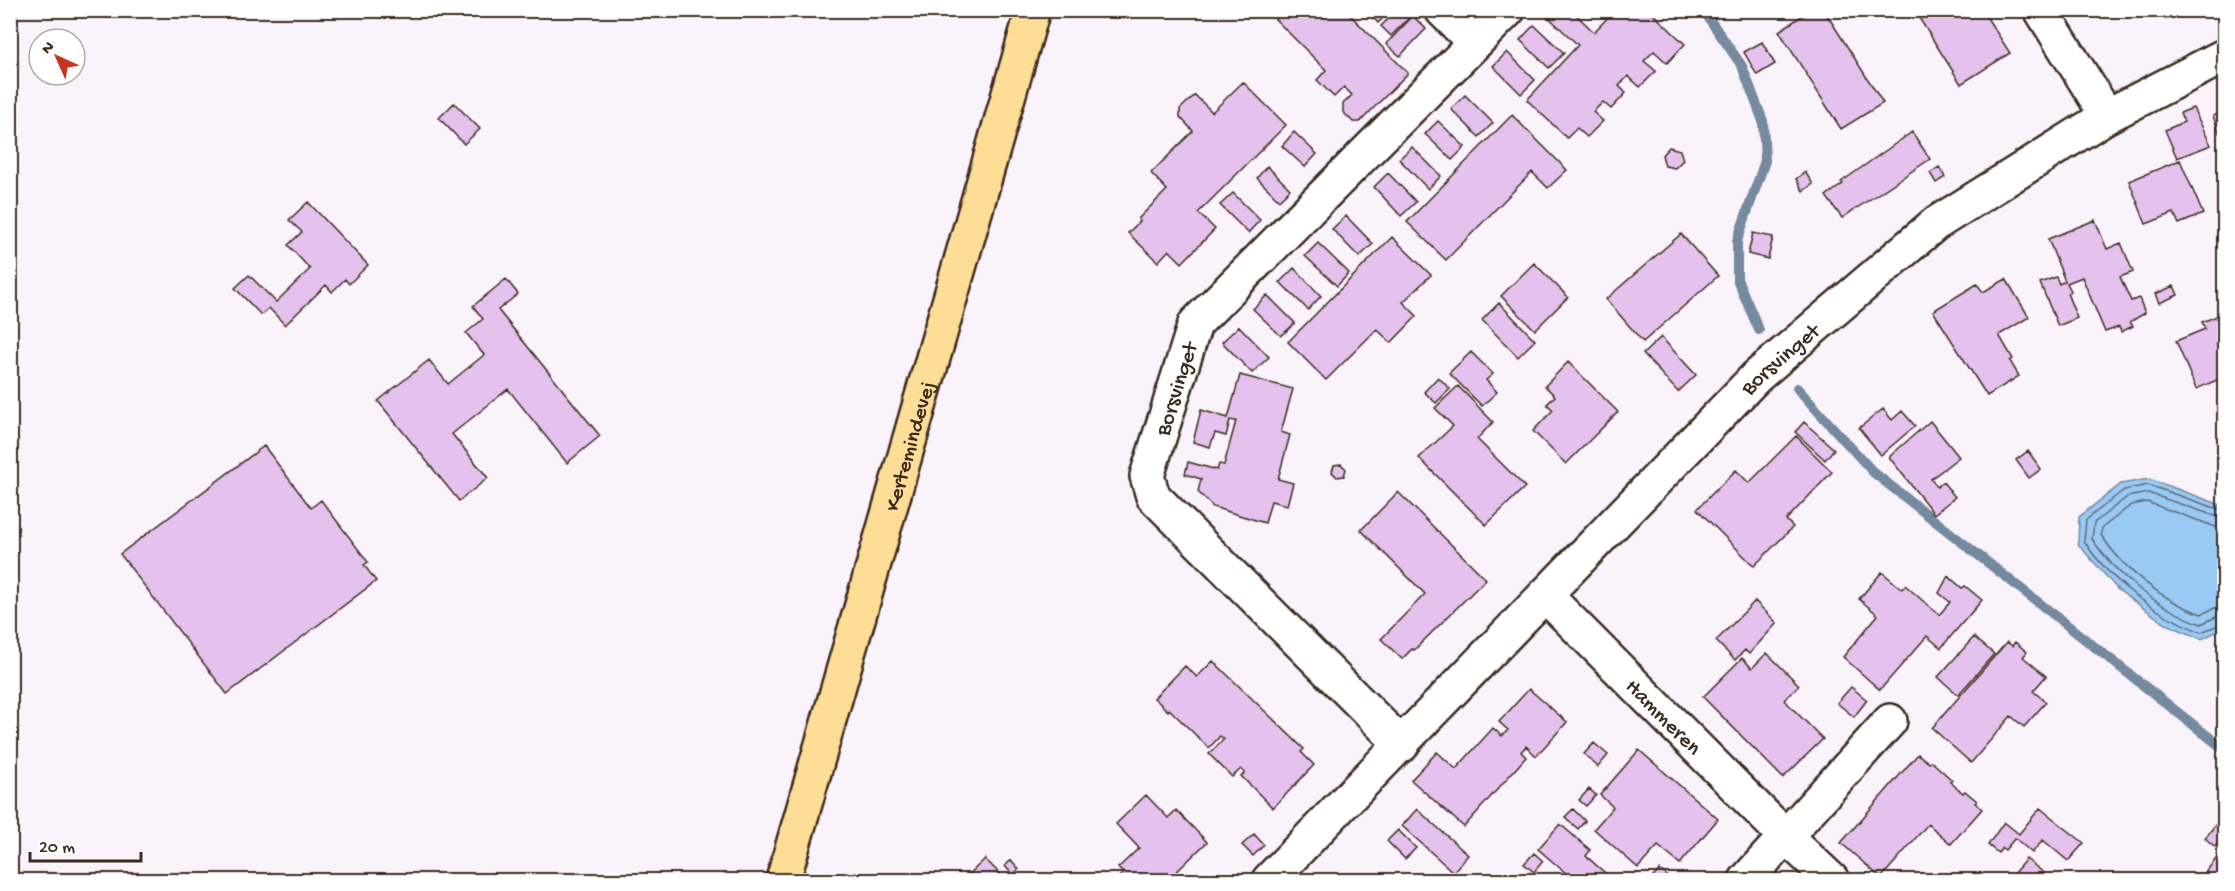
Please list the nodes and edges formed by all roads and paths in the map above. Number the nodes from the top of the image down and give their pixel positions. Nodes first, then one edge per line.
1 (1033, 10) edge
2 (1442, 10) edge
3 (1508, 10) edge
4 (2041, 10) edge
5 (1475, 44) junction
6 (2224, 56) edge
7 (2107, 116) junction
8 (1545, 595) junction
9 (1890, 721) dead end
10 (1402, 745) junction
11 (1785, 836) junction
12 (783, 880) edge
13 (1269, 880) edge
14 (1746, 880) edge
15 (1832, 880) edge

1 - 12 main road, Kertemindevej
2 - 5 street
3 - 5 street, Borsvinget
4 - 7 street
5 - 10 street, Borsvinget
6 - 7 street, Borsvinget
7 - 8 street, Borsvinget
8 - 10 street, Borsvinget
8 - 11 street, Hammeren
9 - 11 street
10 - 13 street, Borsvinget
11 - 14 street
11 - 15 street, Hammeren

